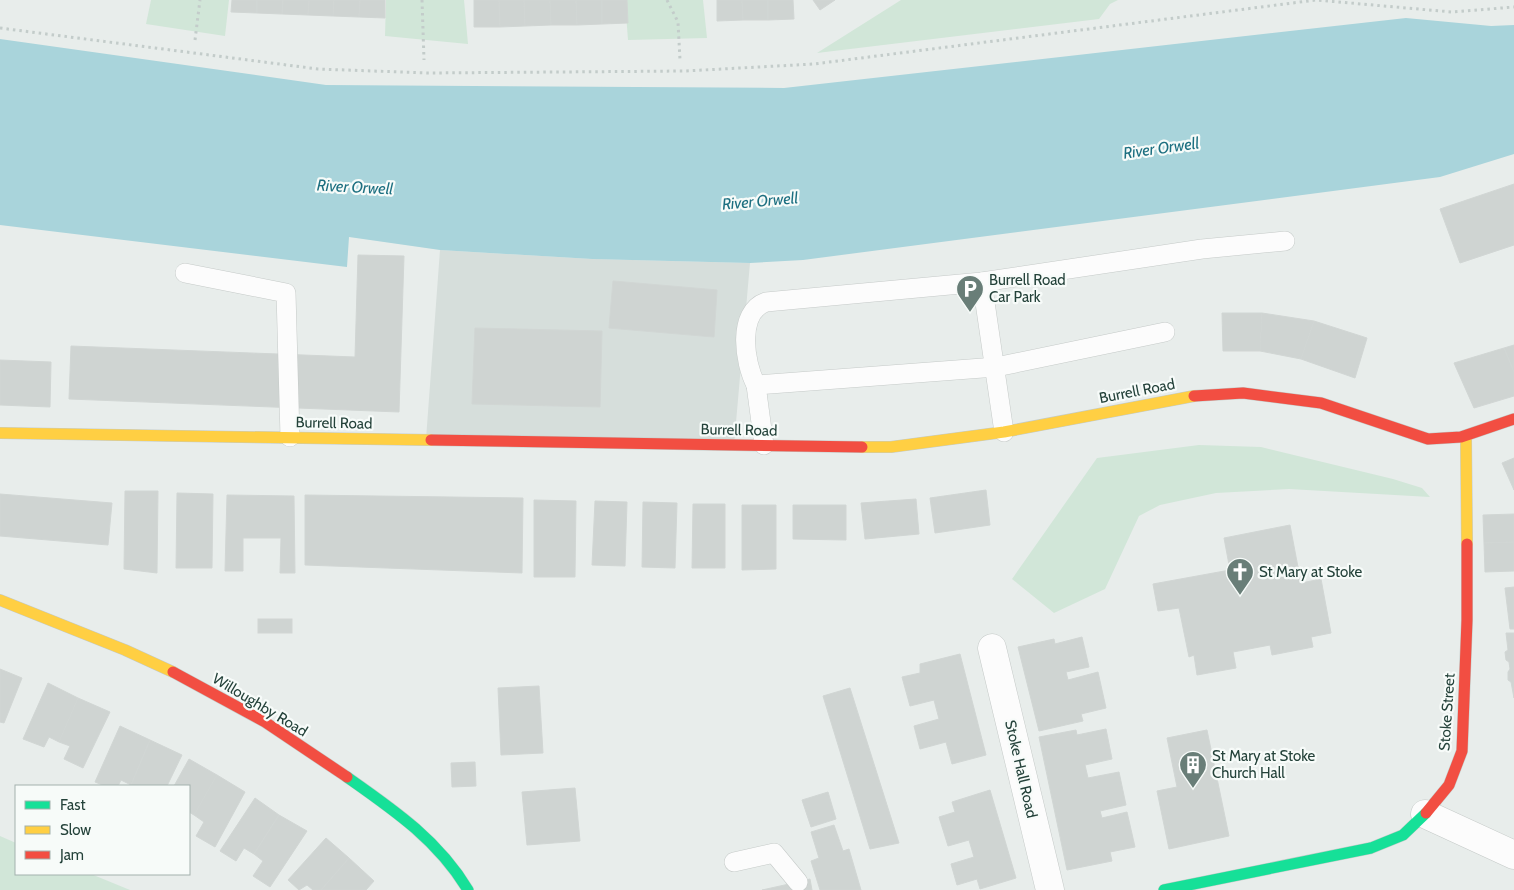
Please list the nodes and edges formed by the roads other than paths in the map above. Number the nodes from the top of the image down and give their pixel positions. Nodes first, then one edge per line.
1 (1285, 241) dead end
2 (186, 273) dead end
3 (982, 282) junction
4 (1164, 332) dead end
5 (996, 367) junction
6 (756, 385) junction
7 (1514, 419) edge
8 (1004, 432) junction
9 (0, 433) edge
10 (290, 437) junction
11 (1466, 437) junction
12 (764, 445) junction
13 (0, 600) edge
14 (992, 648) dead end
15 (1425, 814) junction
16 (1514, 855) edge
17 (734, 862) dead end
18 (798, 882) dead end
19 (468, 890) edge
20 (1050, 890) edge
21 (1164, 890) edge

1 - 3 lane
2 - 10 lane
3 - 5 lane
3 - 6 lane
4 - 5 lane
5 - 6 lane
5 - 8 lane
6 - 12 lane
7 - 11 main road
8 - 11 main road, Burrell Road
8 - 12 main road, Burrell Road
9 - 10 main road, Burrell Road
10 - 12 main road, Burrell Road
11 - 15 main road, Stoke Street
13 - 19 main road, Willoughby Road
14 - 20 street, Stoke Hall Road
15 - 16 street
15 - 21 main road, Stoke Street
17 - 18 lane

